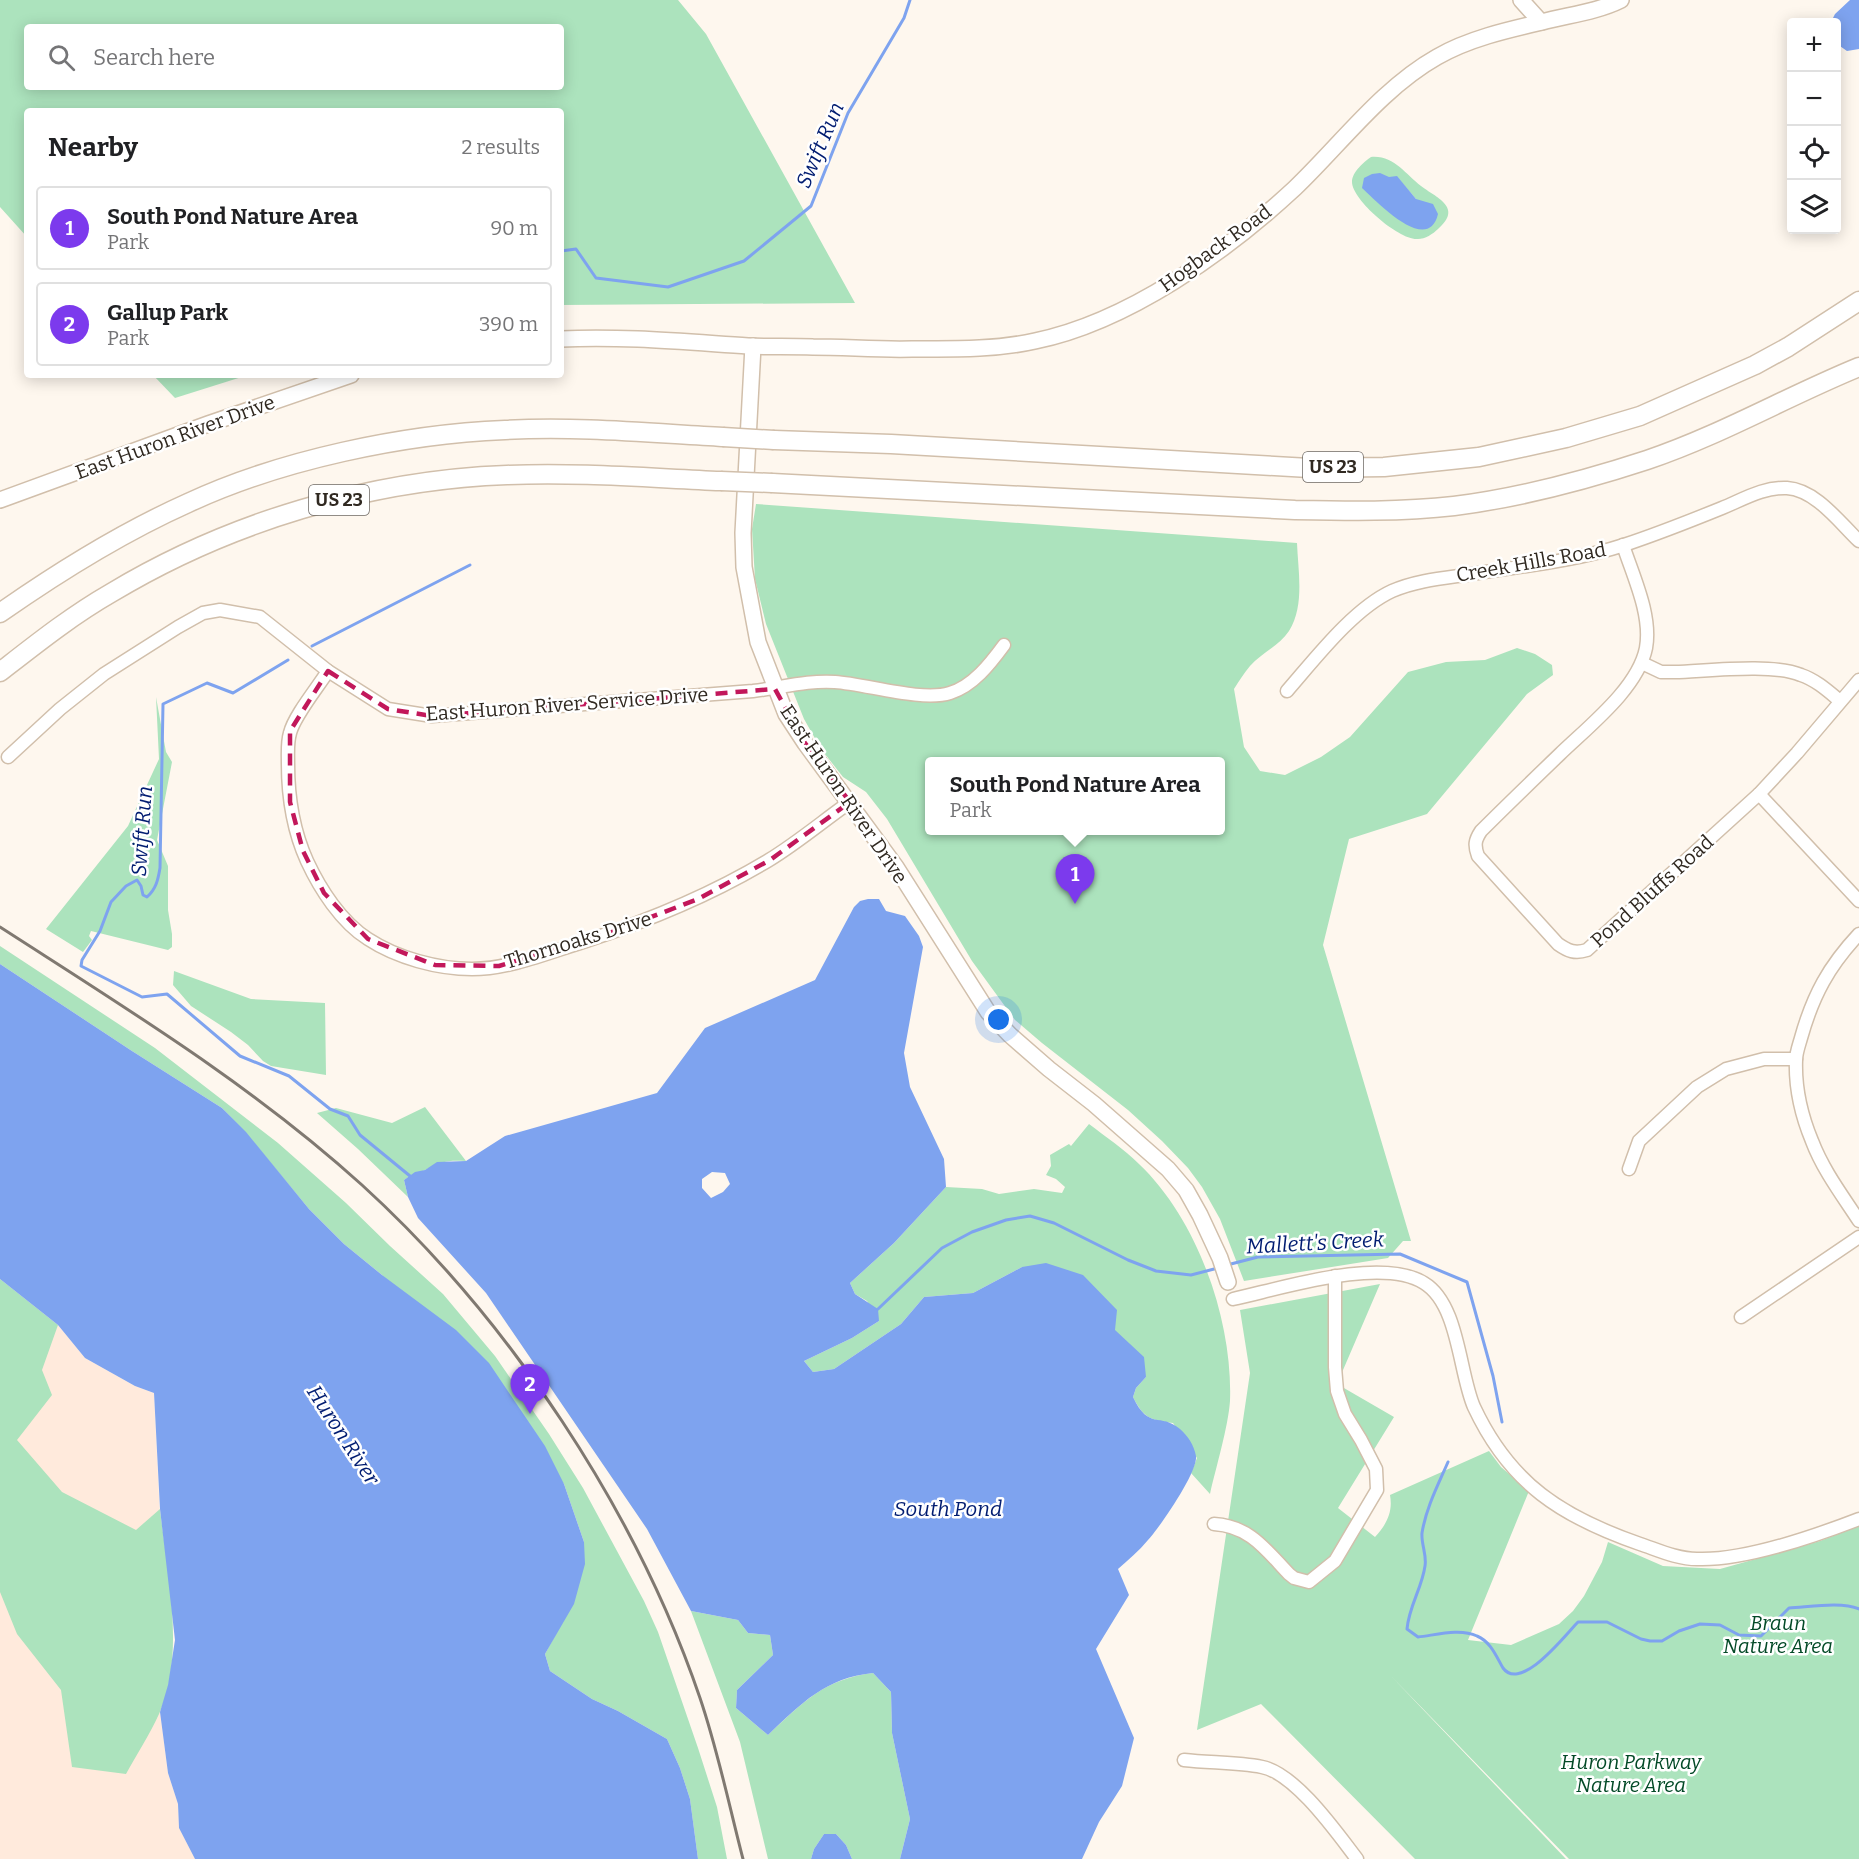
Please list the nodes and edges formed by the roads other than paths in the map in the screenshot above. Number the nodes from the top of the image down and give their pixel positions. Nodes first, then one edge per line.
1 (1521, 0) edge
2 (1621, 0) edge
3 (1541, 22) junction
4 (1859, 291) edge
5 (1859, 301) edge
6 (564, 339) edge
7 (753, 346) junction
8 (1788, 347) junction
9 (1859, 355) edge
10 (1859, 366) edge
11 (342, 378) edge
12 (1812, 386) junction
13 (0, 500) edge
14 (1859, 541) edge
15 (1623, 545) junction
16 (0, 613) edge
17 (1004, 645) dead end
18 (1642, 663) junction
19 (328, 671) junction
20 (0, 672) edge
21 (1859, 680) edge
22 (775, 689) junction
23 (1287, 691) dead end
24 (1840, 701) junction
25 (8, 757) dead end
26 (1759, 794) junction
27 (850, 802) junction
28 (1859, 901) edge
29 (1859, 934) edge
30 (1796, 1059) junction
31 (1629, 1168) dead end
32 (1859, 1221) edge
33 (1859, 1238) edge
34 (1335, 1276) junction
35 (1228, 1282) dead end
36 (1233, 1299) dead end
37 (1741, 1317) dead end
38 (1859, 1519) edge
39 (1214, 1524) dead end
40 (1184, 1760) dead end
41 (1357, 1859) edge

1 - 3 main road
2 - 3 main road, Hogback Road
3 - 7 main road, Hogback Road
4 - 8 highway
5 - 8 highway, US 23
6 - 7 main road
7 - 22 main road, East Huron River Drive
8 - 16 highway, US 23, bridge
9 - 12 highway, US 23
10 - 12 highway
11 - 13 main road, East Huron River Drive
12 - 20 highway, US 23, bridge
14 - 15 street, Creek Hills Road
15 - 18 street, Pond Bluffs Road
15 - 23 street, Creek Hills Road
17 - 22 street, East Huron River Service Drive
18 - 24 street
18 - 26 street, Pond Bluffs Road
19 - 22 street, East Huron River Service Drive
19 - 25 street, East Huron River Service Drive
19 - 27 street, Thornoaks Drive
21 - 24 street, Pond Bluffs Road
22 - 27 main road, East Huron River Drive
24 - 26 street, Pond Bluffs Road
26 - 28 street
27 - 35 main road, East Huron River Drive
29 - 30 street
30 - 31 street
30 - 32 street
33 - 37 street
34 - 36 street
34 - 38 street
34 - 39 street
40 - 41 street

